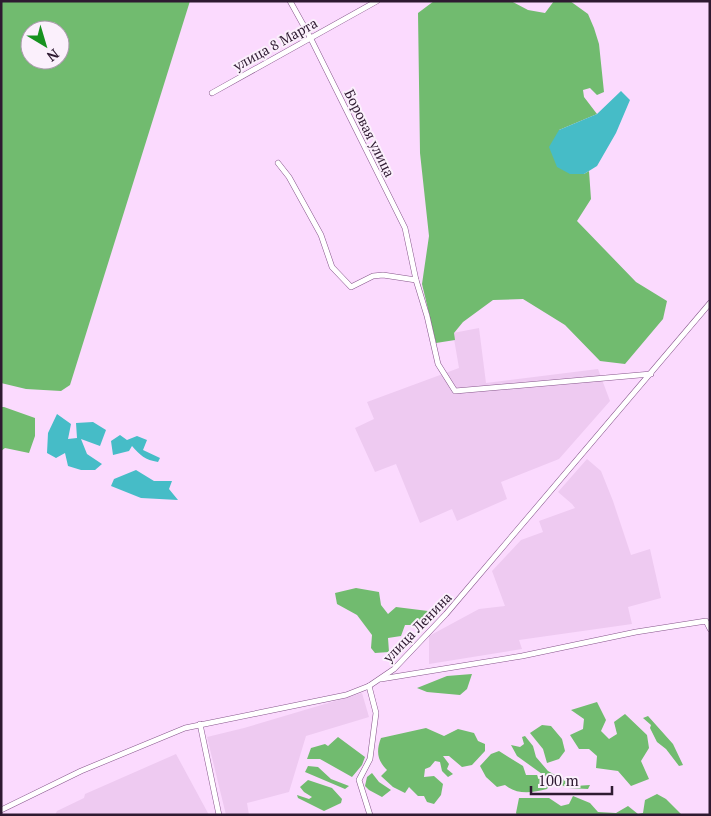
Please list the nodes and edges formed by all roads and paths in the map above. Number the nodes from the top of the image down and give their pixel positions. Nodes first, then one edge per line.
1 (290, 1) edge
2 (377, 1) edge
3 (310, 37) junction
4 (212, 93) dead end
5 (278, 163) dead end
6 (416, 280) junction
7 (710, 303) edge
8 (652, 374) junction
9 (710, 629) edge
10 (378, 680) junction
11 (369, 686) junction
12 (200, 724) junction
13 (1, 810) edge
14 (219, 815) edge
15 (370, 815) edge

1 - 3 street, Боровая улица
2 - 3 street, улица 8 Марта
3 - 4 street, улица 8 Марта
3 - 6 street, Боровая улица
5 - 6 street
6 - 8 street, Боровая улица
7 - 8 street, улица Ленина
8 - 10 street, улица Ленина
9 - 10 street
10 - 11 street, улица Ленина
11 - 12 street, улица Ленина
11 - 15 street
12 - 13 street, улица Ленина
12 - 14 street

